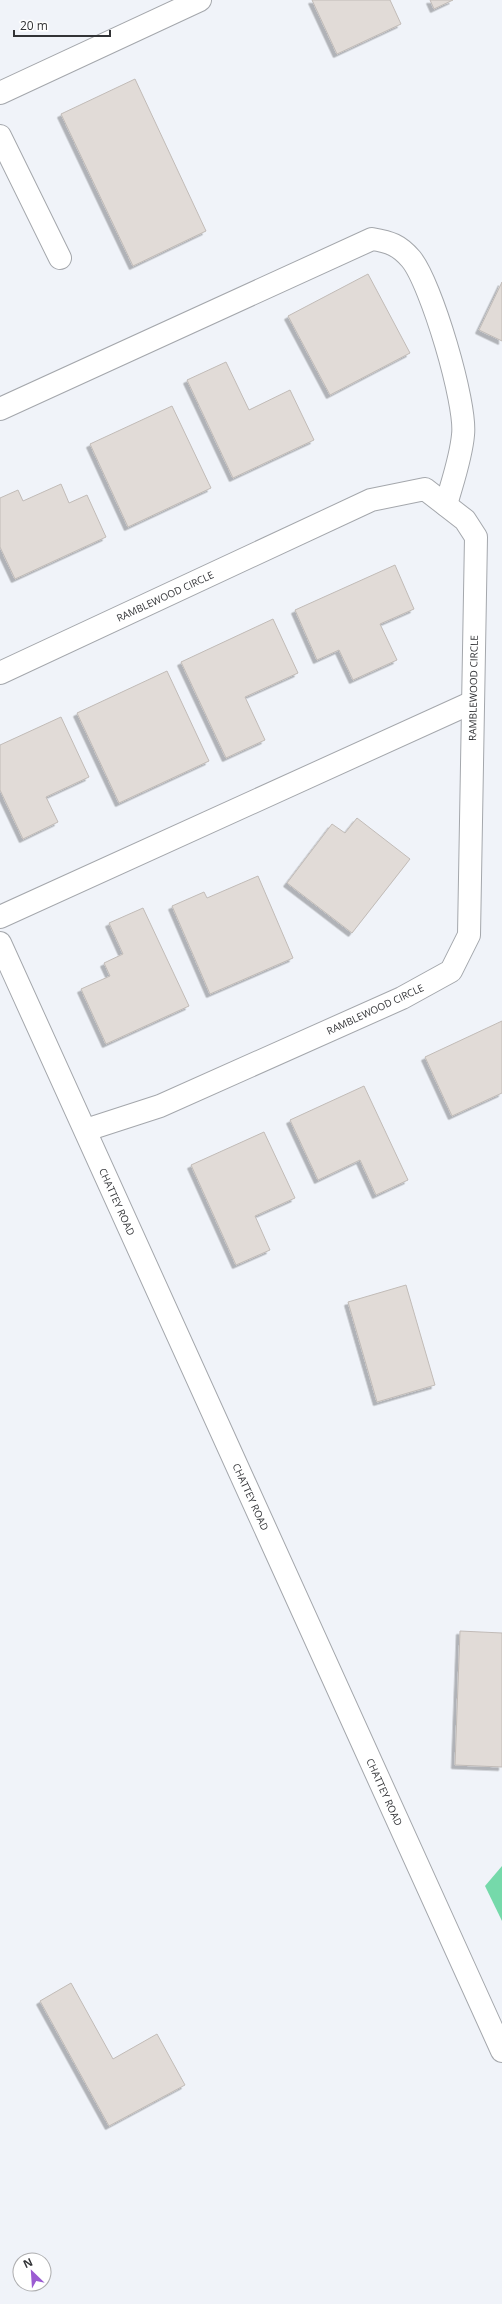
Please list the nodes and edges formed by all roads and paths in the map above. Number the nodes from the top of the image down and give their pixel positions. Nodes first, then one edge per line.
1 (200, 0) edge
2 (0, 93) edge
3 (0, 136) edge
4 (60, 258) dead end
5 (0, 409) edge
6 (446, 505) junction
7 (0, 673) edge
8 (473, 702) junction
9 (0, 917) edge
10 (0, 943) edge
11 (86, 1130) junction
12 (502, 2050) edge

1 - 2 street
3 - 4 street
5 - 6 street
6 - 7 street, RAMBLEWOOD CIRCLE
6 - 8 street, RAMBLEWOOD CIRCLE
8 - 9 street
8 - 11 street, RAMBLEWOOD CIRCLE
10 - 11 street, CHATTEY ROAD
11 - 12 street, CHATTEY ROAD

